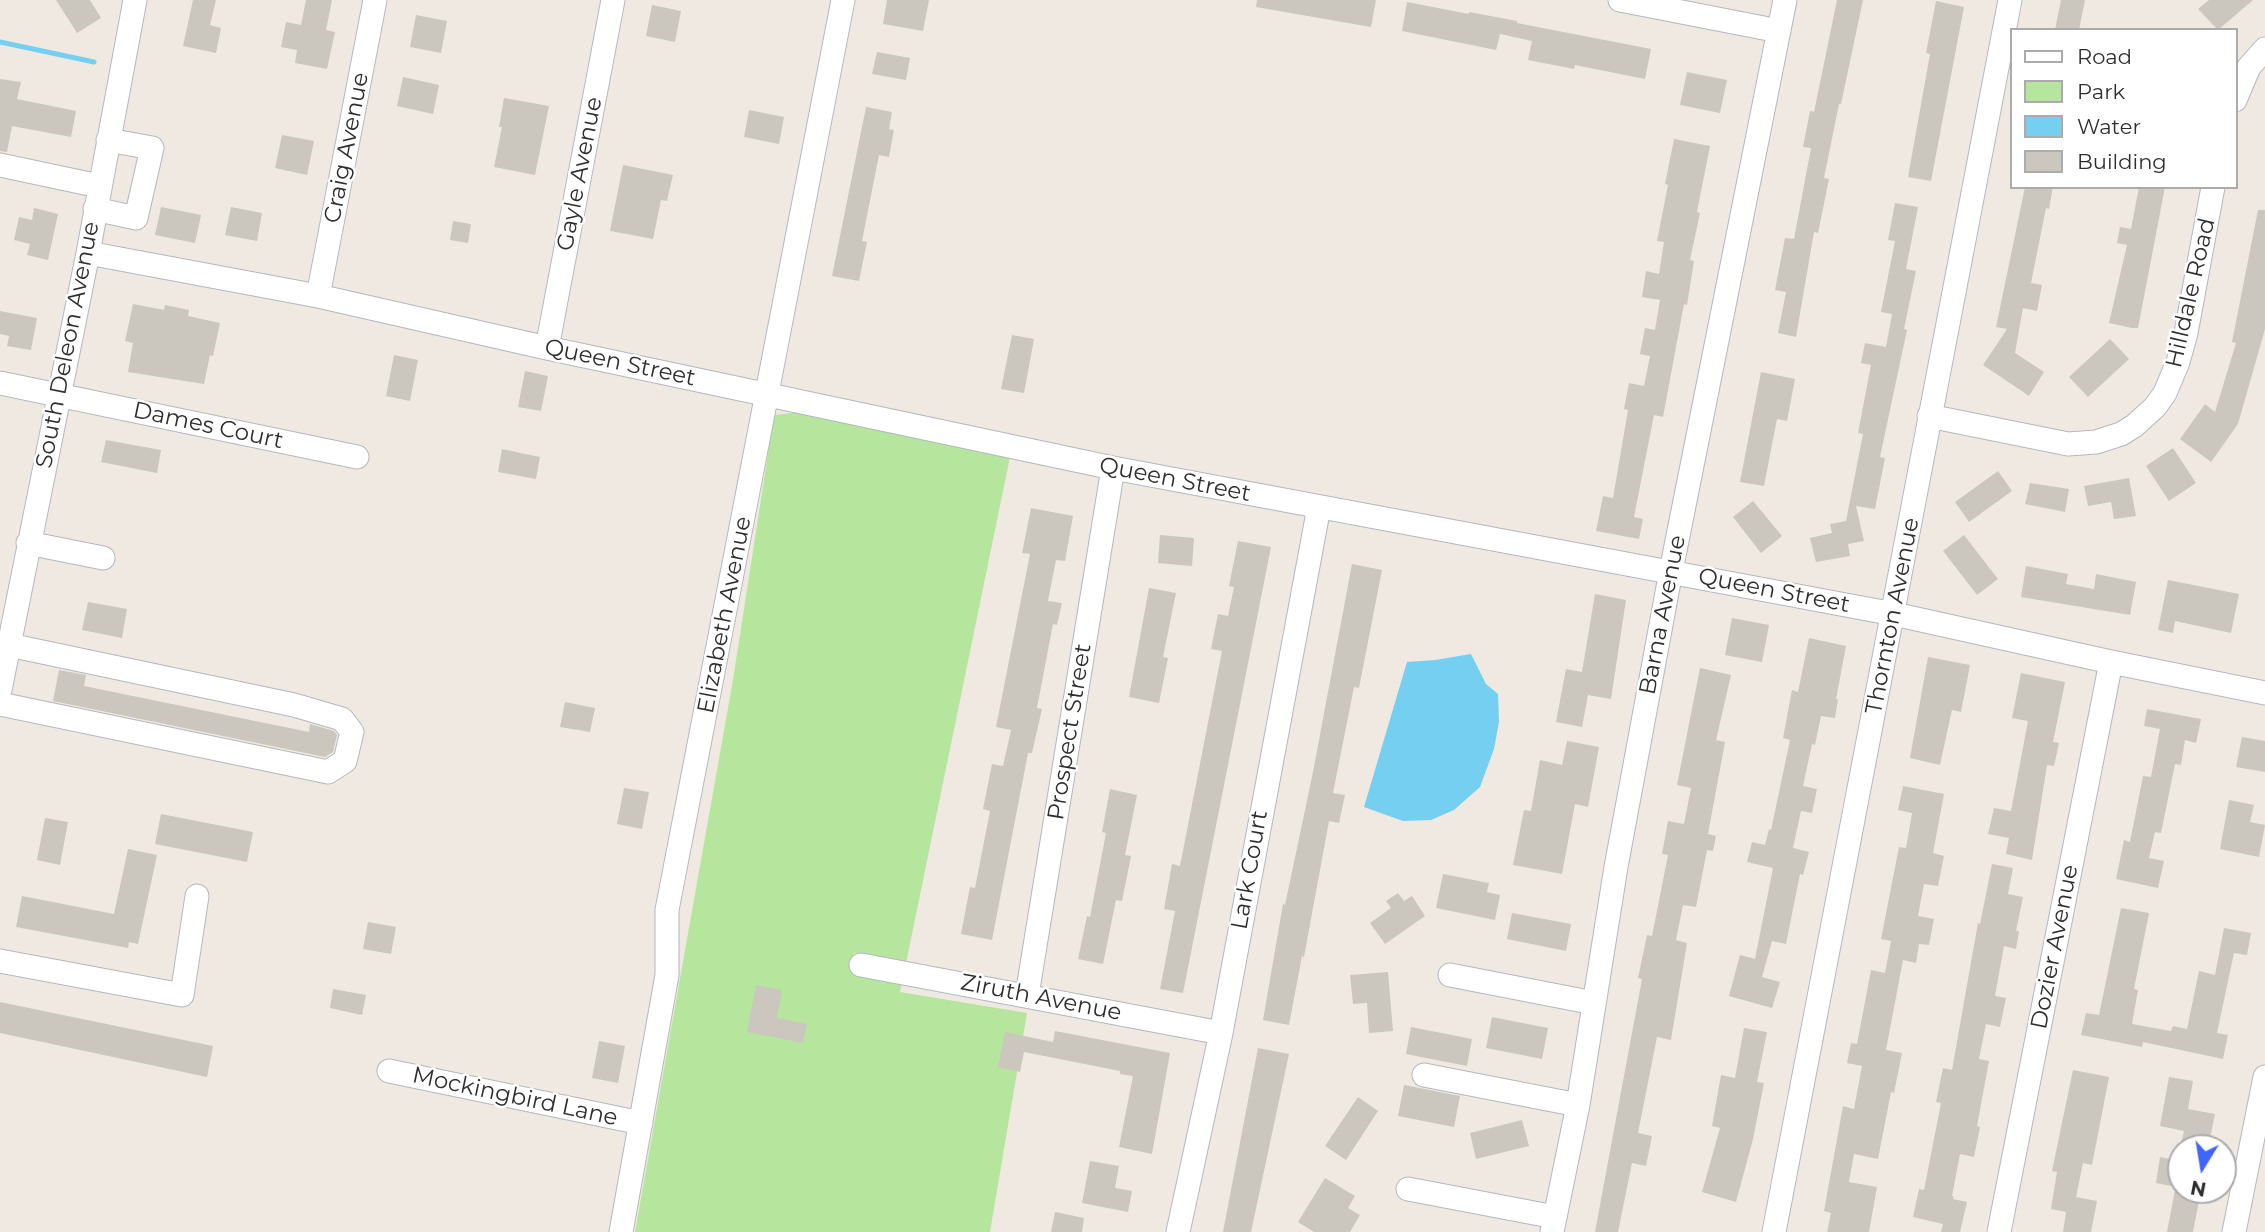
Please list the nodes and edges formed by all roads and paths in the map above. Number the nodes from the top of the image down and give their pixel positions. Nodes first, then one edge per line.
1 (135, 0) edge
2 (375, 0) edge
3 (613, 0) edge
4 (844, 0) edge
5 (1620, 0) edge
6 (1785, 0) edge
7 (2010, 0) edge
8 (1779, 31) junction
9 (2265, 49) edge
10 (2237, 95) edge
11 (108, 140) junction
12 (0, 165) edge
13 (99, 186) junction
14 (2213, 189) edge
15 (95, 209) junction
16 (88, 253) junction
17 (318, 296) junction
18 (547, 348) junction
19 (0, 383) edge
20 (768, 394) junction
21 (60, 395) junction
22 (1929, 416) junction
23 (357, 457) dead end
24 (1113, 468) junction
25 (1319, 507) junction
26 (28, 542) junction
27 (103, 558) dead end
28 (1671, 571) junction
29 (8, 601) edge
30 (1894, 614) junction
31 (9, 645) junction
32 (2111, 662) junction
33 (0, 690) edge
34 (2265, 693) edge
35 (0, 705) edge
36 (197, 896) dead end
37 (0, 961) edge
38 (861, 965) dead end
39 (1450, 975) dead end
40 (1027, 995) junction
41 (1594, 1003) junction
42 (1221, 1033) junction
43 (389, 1071) dead end
44 (1424, 1075) dead end
45 (2265, 1077) edge
46 (1578, 1105) junction
47 (641, 1123) junction
48 (1408, 1189) dead end
49 (1553, 1224) edge
50 (621, 1232) edge
51 (1178, 1232) edge
52 (1774, 1232) edge
53 (1998, 1232) edge
54 (2234, 1232) edge

1 - 11 street, South Deleon Avenue
2 - 17 street, Craig Avenue
3 - 18 street, Gayle Avenue
4 - 20 street, Elizabeth Avenue
5 - 8 street
6 - 8 street, Barna Avenue
7 - 22 street, Thornton Avenue
8 - 28 street, Barna Avenue
9 - 10 street
11 - 13 street, South Deleon Avenue
11 - 15 street
12 - 13 street
13 - 15 street, South Deleon Avenue
14 - 22 street, Hilldale Road
15 - 16 street, South Deleon Avenue
16 - 17 street, Queen Street
16 - 21 street, South Deleon Avenue
17 - 18 street, Queen Street
18 - 20 street, Queen Street
19 - 21 street, Dames Court
20 - 24 street, Queen Street
20 - 47 street, Elizabeth Avenue
21 - 23 street, Dames Court
21 - 26 street, South Deleon Avenue
22 - 30 street, Thornton Avenue
24 - 25 street, Queen Street
24 - 40 street, Prospect Street
25 - 28 street, Queen Street
25 - 42 street, Lark Court
26 - 27 street
26 - 29 street, South Deleon Avenue
28 - 30 street, Queen Street
28 - 41 street, Barna Avenue
29 - 31 street, South Deleon Avenue
30 - 32 street, Queen Street
30 - 52 street, Thornton Avenue
31 - 33 street, South Deleon Avenue
31 - 35 street
32 - 34 street, Queen Street
32 - 53 street, Dozier Avenue
36 - 37 street
38 - 40 street, Ziruth Avenue
39 - 41 street
40 - 42 street, Ziruth Avenue
41 - 46 street, Barna Avenue
42 - 51 street, Lark Court
43 - 47 street, Mockingbird Lane
44 - 46 street
45 - 54 street
46 - 49 street, Barna Avenue
47 - 50 street, Elizabeth Avenue
48 - 49 street

